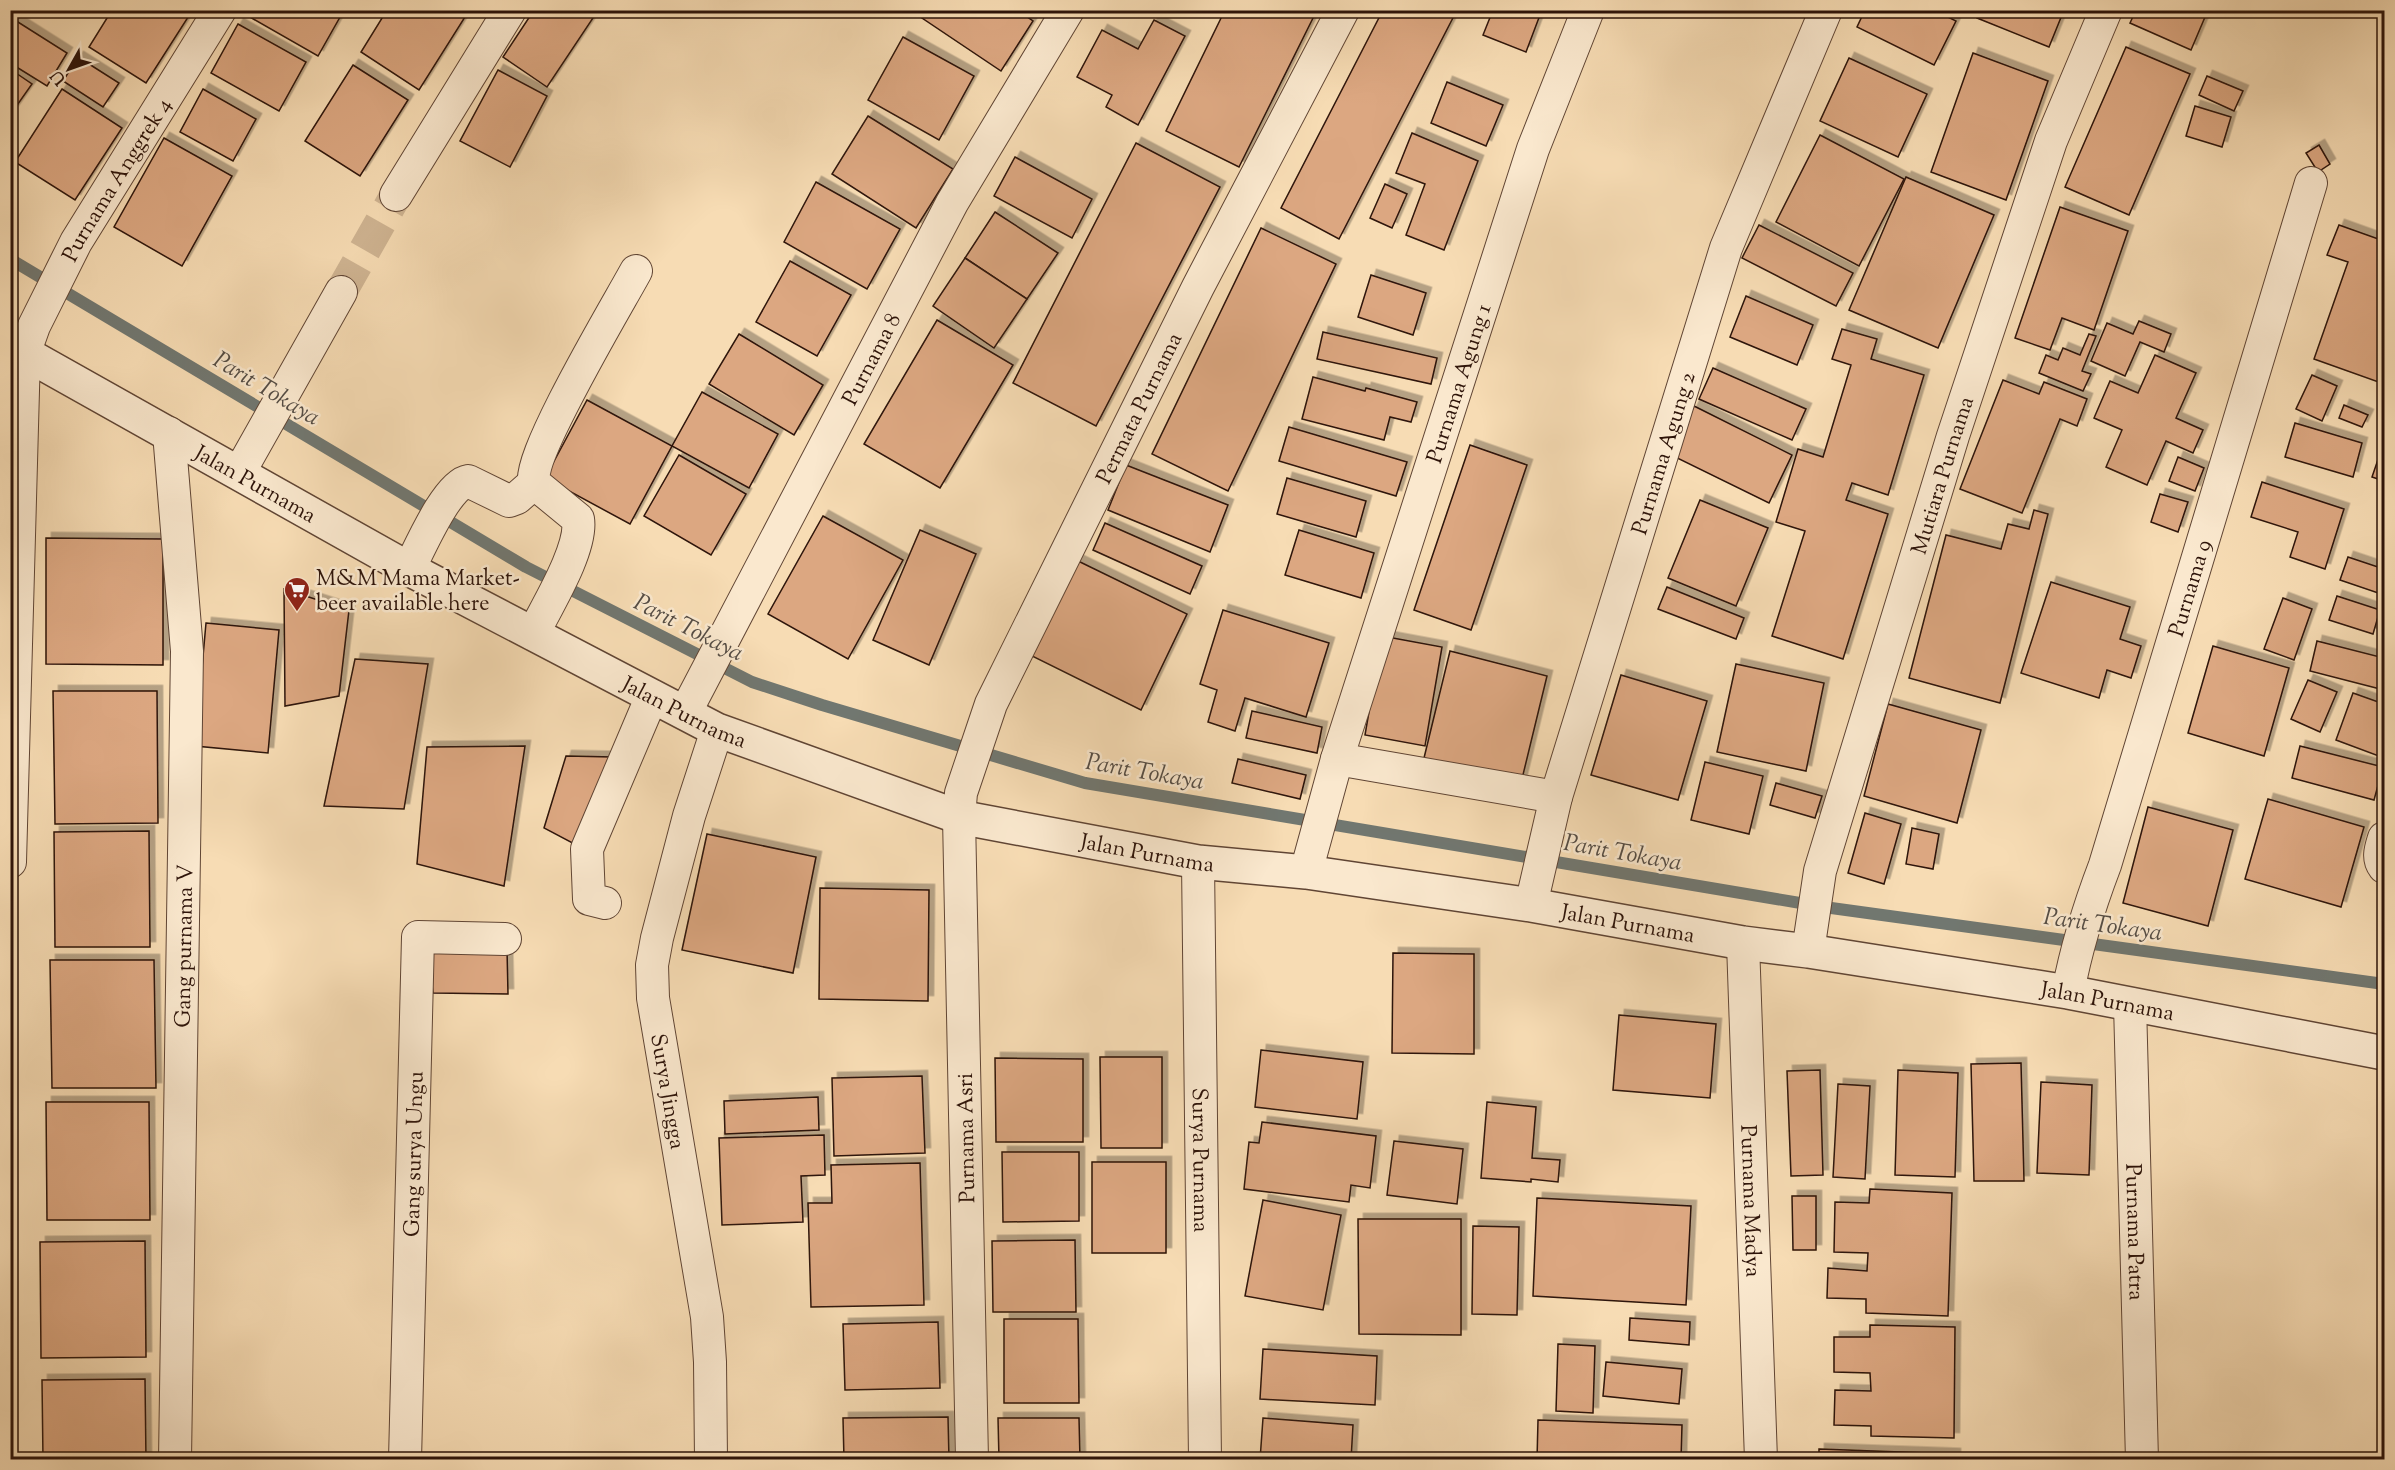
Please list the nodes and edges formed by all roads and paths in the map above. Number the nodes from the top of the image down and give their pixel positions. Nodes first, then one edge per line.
1 (220, 10) edge
2 (510, 10) edge
3 (1068, 10) edge
4 (1343, 10) edge
5 (1588, 10) edge
6 (1826, 10) edge
7 (2106, 10) edge
8 (2311, 183) dead end
9 (396, 195) tunnel mouth
10 (636, 270) dead end
11 (341, 292) tunnel mouth
12 (23, 342) edge
13 (169, 433) junction
14 (244, 463) junction
15 (534, 483) junction
16 (414, 559) junction
17 (533, 634) junction
18 (652, 696) junction
19 (687, 710) junction
20 (717, 730) junction
21 (1334, 773) junction
22 (960, 805) junction
23 (1553, 808) junction
24 (2385, 838) edge
25 (10, 862) edge
26 (1198, 862) junction
27 (2385, 867) edge
28 (1306, 872) junction
29 (605, 903) dead end
30 (1531, 905) junction
31 (1811, 935) junction
32 (505, 939) dead end
33 (1743, 943) junction
34 (2068, 992) junction
35 (2130, 1004) junction
36 (2385, 1053) edge
37 (175, 1460) edge
38 (405, 1460) edge
39 (711, 1460) edge
40 (972, 1460) edge
41 (1205, 1460) edge
42 (1761, 1460) edge
43 (2142, 1460) edge

1 - 12 street, Purnama Anggrek 4
2 - 9 street
3 - 19 street, Purnama 8
4 - 22 street, Permata Purnama
5 - 21 street, Purnama Agung 1
6 - 23 street, Purnama Agung 2
7 - 31 street, Mutiara Purnama
8 - 34 street, Purnama 9
10 - 15 street
11 - 14 street
12 - 13 street, Jalan Purnama
12 - 25 street
13 - 14 street, Jalan Purnama
13 - 37 street, Gang purnama V
14 - 16 street, Jalan Purnama
15 - 16 street
15 - 17 street
16 - 17 street, Jalan Purnama
17 - 18 street, Jalan Purnama
18 - 19 street, Jalan Purnama
18 - 29 street
19 - 20 street, Jalan Purnama
20 - 22 street, Jalan Purnama
20 - 39 street, Surya Jingga
21 - 23 street
21 - 28 street, Purnama Agung 1
22 - 26 street, Jalan Purnama
22 - 40 street, Purnama Asri
23 - 30 street, Purnama Agung 2
24 - 27 street
26 - 28 street, Jalan Purnama
26 - 41 street, Surya Purnama
28 - 30 street, Jalan Purnama
30 - 33 street, Jalan Purnama
31 - 33 street, Jalan Purnama
31 - 34 street, Jalan Purnama
32 - 38 street, Gang surya Ungu
33 - 42 street, Purnama Madya
34 - 35 street, Jalan Purnama
35 - 36 street, Jalan Purnama
35 - 43 street, Purnama Patra

